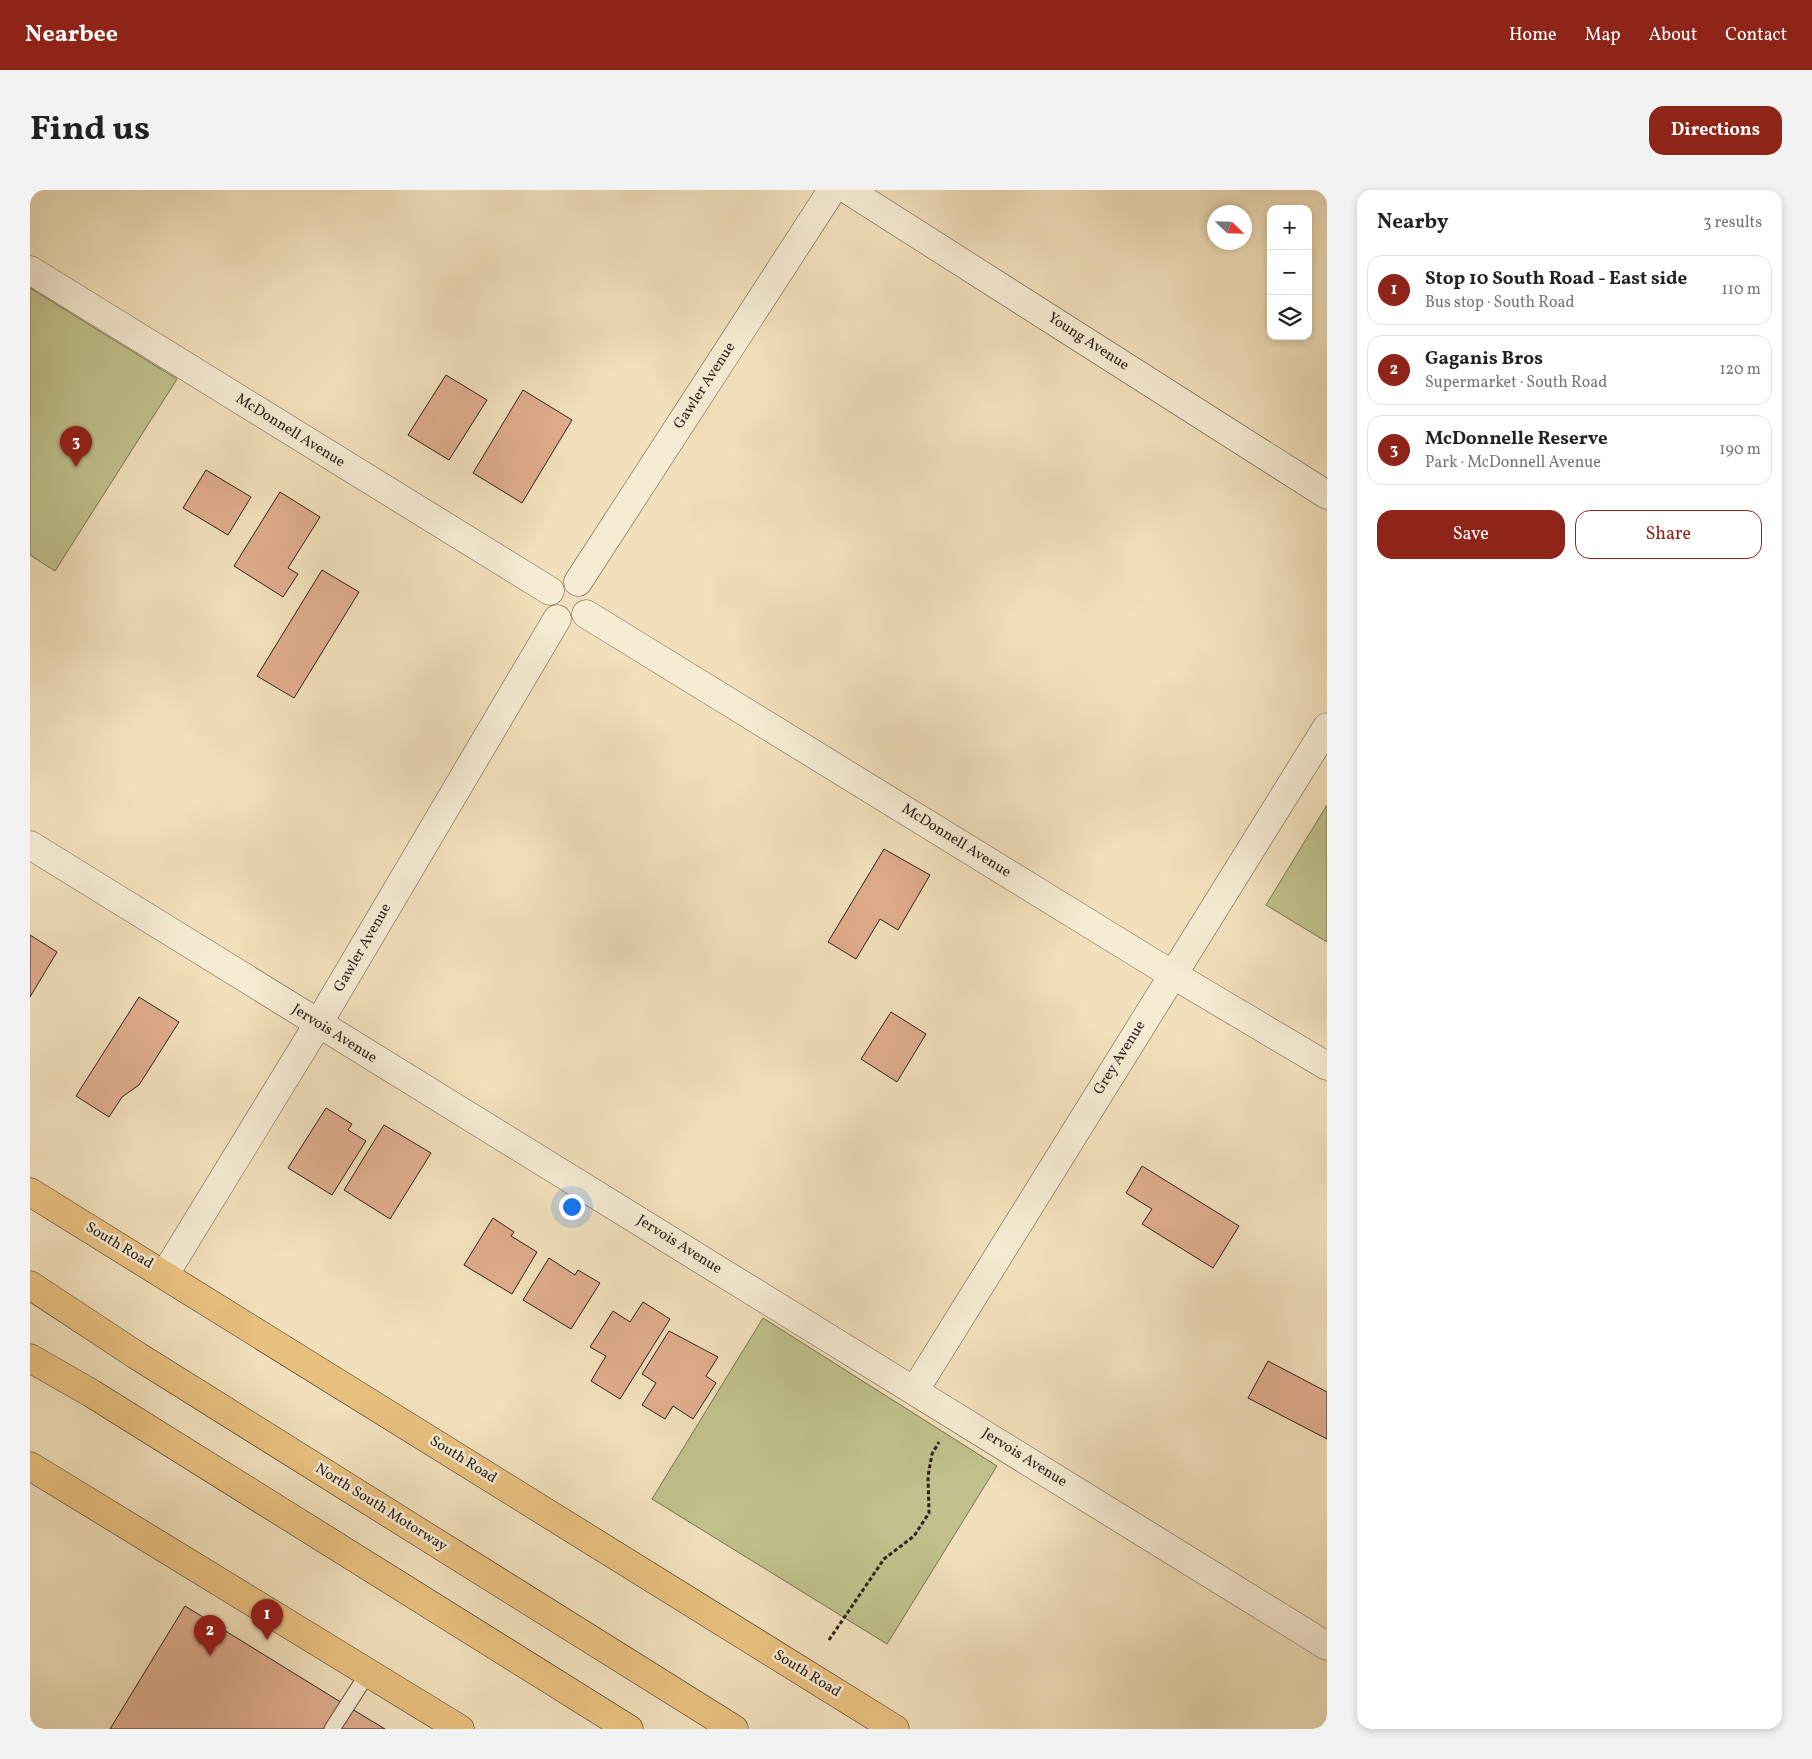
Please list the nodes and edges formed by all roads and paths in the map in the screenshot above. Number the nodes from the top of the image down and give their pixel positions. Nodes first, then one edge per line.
1 (832, 190) edge
2 (848, 190) edge
3 (30, 270) edge
4 (1327, 495) edge
5 (578, 582) junction
6 (550, 591) junction
7 (586, 614) junction
8 (557, 619) junction
9 (1327, 727) edge
10 (30, 845) edge
11 (1172, 974) junction
12 (318, 1024) junction
13 (1327, 1066) edge
14 (30, 1192) edge
15 (165, 1274) junction
16 (30, 1285) edge
17 (30, 1358) edge
18 (914, 1390) junction
19 (939, 1442) dead end
20 (30, 1466) edge
21 (829, 1640) dead end
22 (1327, 1646) edge
23 (368, 1673) junction
24 (332, 1729) edge
25 (460, 1729) edge
26 (628, 1729) edge
27 (734, 1729) edge
28 (895, 1729) edge

1 - 5 street, Gawler Avenue
2 - 4 street, Young Avenue
3 - 6 street, McDonnell Avenue
5 - 6 street
5 - 7 street
6 - 8 street
7 - 8 street
7 - 11 street, McDonnell Avenue
8 - 12 street, Gawler Avenue
9 - 11 street, Grey Avenue
10 - 12 street, Jervois Avenue
11 - 13 street, McDonnell Avenue
11 - 18 street, Grey Avenue
12 - 15 street, Gawler Avenue
12 - 18 street, Jervois Avenue
14 - 15 main road, South Road
15 - 28 main road, South Road
16 - 27 main road, North South Motorway
17 - 26 main road
18 - 22 street, Jervois Avenue
19 - 21 path
20 - 23 main road
23 - 24 lane
23 - 25 main road

